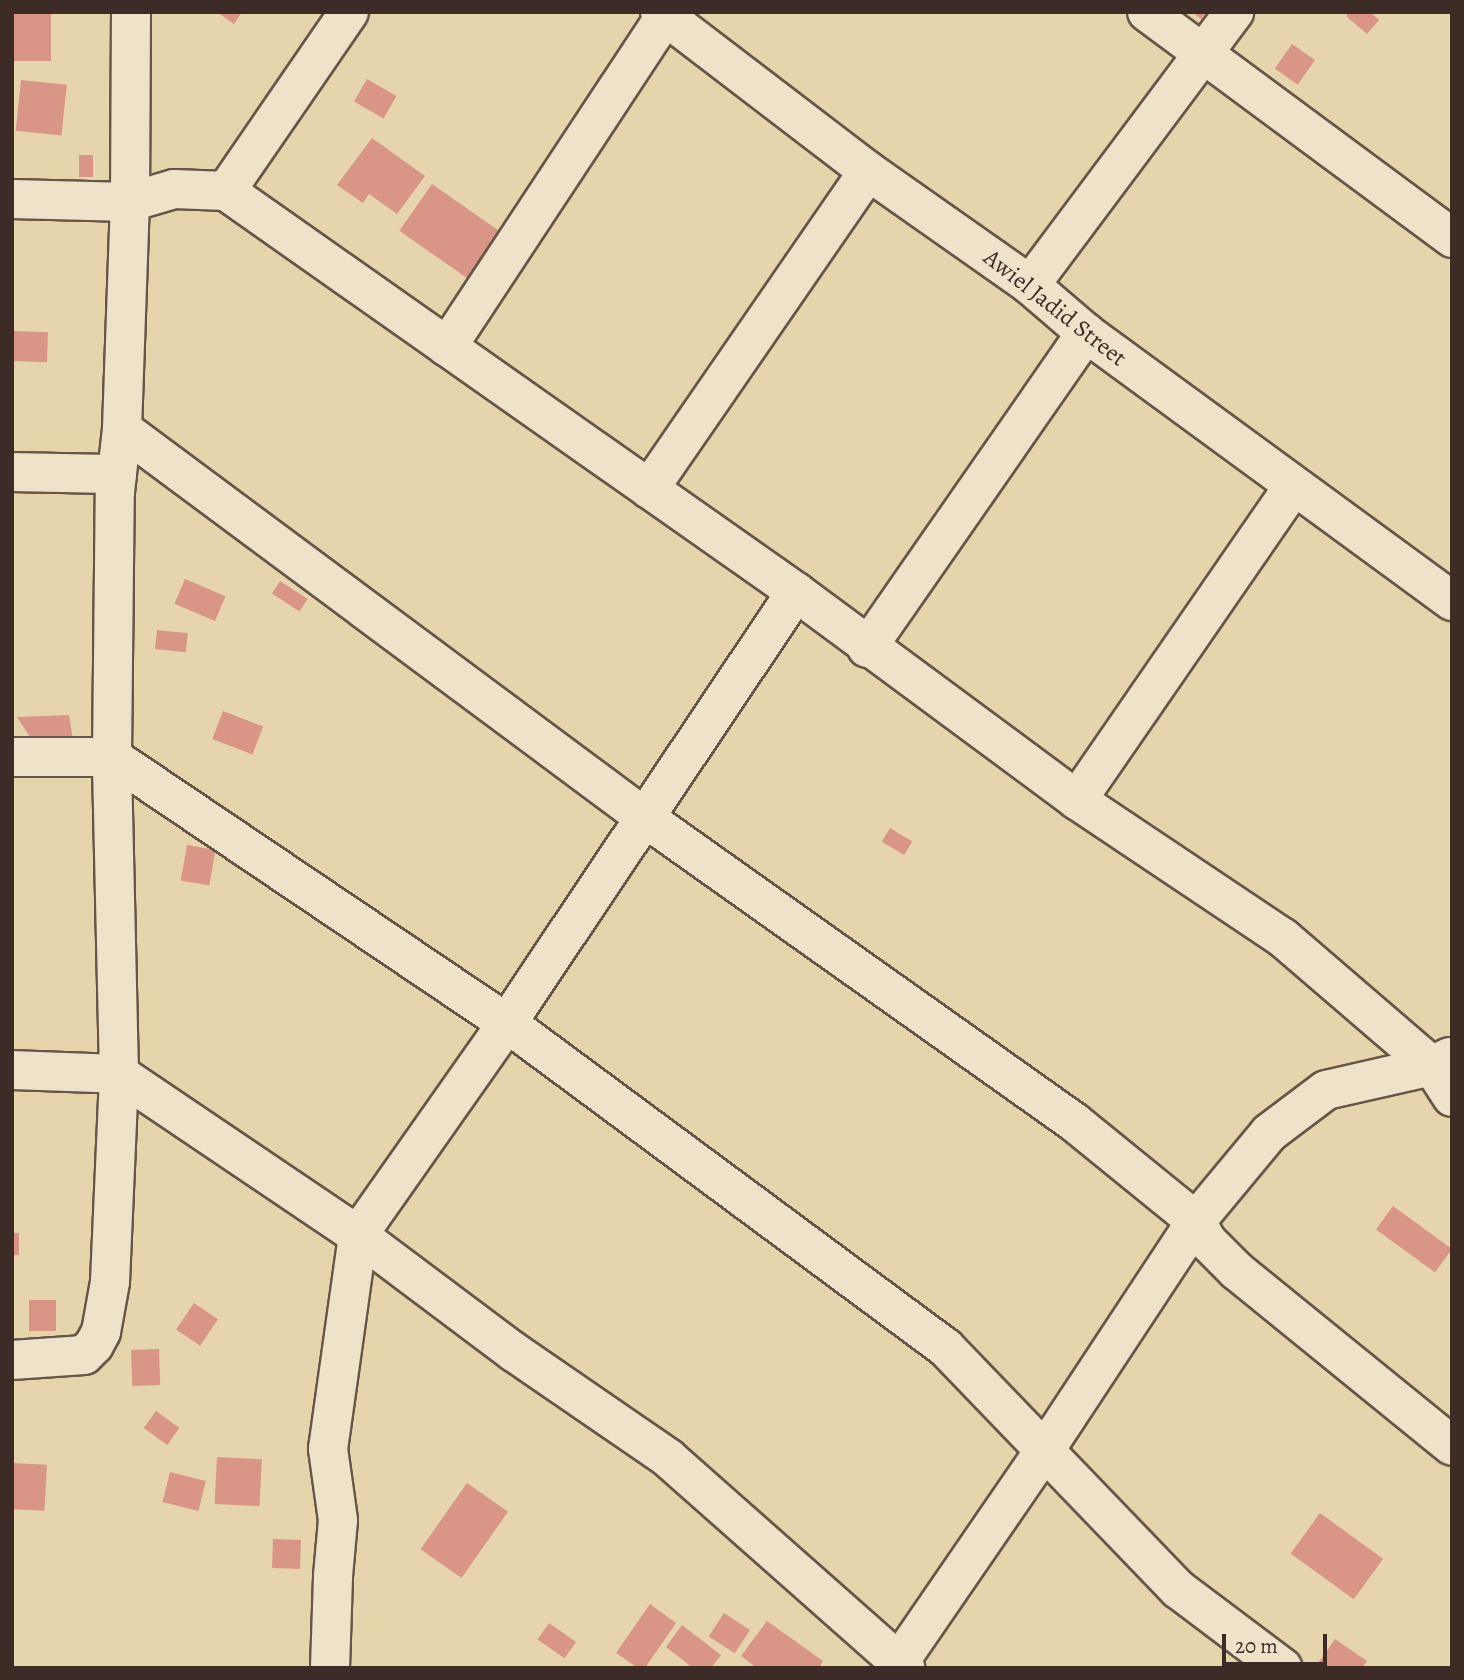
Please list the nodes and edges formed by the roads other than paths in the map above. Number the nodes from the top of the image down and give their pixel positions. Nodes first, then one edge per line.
1 (131, 12) edge
2 (349, 12) edge
3 (1147, 12) edge
4 (1234, 12) edge
5 (662, 14) edge
6 (1204, 54) junction
7 (868, 171) junction
8 (226, 191) junction
9 (12, 199) edge
10 (130, 202) junction
11 (1452, 238) edge
12 (1030, 285) junction
13 (1086, 333) junction
14 (447, 346) junction
15 (122, 429) junction
16 (12, 472) edge
17 (117, 474) junction
18 (1293, 487) junction
19 (649, 489) junction
20 (796, 592) junction
21 (1452, 601) edge
22 (867, 648) junction
23 (12, 757) edge
24 (112, 757) junction
25 (1077, 800) junction
26 (644, 817) junction
27 (507, 1023) junction
28 (12, 1070) edge
29 (1445, 1073) edge
30 (119, 1074) junction
31 (1196, 1222) junction
32 (358, 1236) junction
33 (12, 1360) edge
34 (1452, 1446) edge
35 (1045, 1450) junction
36 (900, 1665) edge
37 (330, 1668) edge
38 (1283, 1668) edge

1 - 10 street
2 - 8 street
3 - 6 street
4 - 6 street
5 - 7 street, Awiel Jadid Street
5 - 14 street
6 - 11 street
6 - 12 street
7 - 12 street, Awiel Jadid Street
7 - 19 street
8 - 10 street
8 - 14 street
9 - 10 street
10 - 15 street
12 - 13 street, Awiel Jadid Street
13 - 18 street, Awiel Jadid Street
13 - 22 street
14 - 19 street
15 - 17 street
15 - 26 street
16 - 17 street
17 - 24 street
18 - 21 street, Awiel Jadid Street
18 - 25 street
19 - 20 street
20 - 22 street
20 - 26 street
22 - 25 street
23 - 24 street
24 - 27 street
24 - 30 street
25 - 29 street
26 - 27 street
26 - 31 street
27 - 32 street
27 - 35 street
28 - 30 street
29 - 31 street
30 - 32 street
30 - 33 street
31 - 34 street
31 - 35 street
32 - 36 street
32 - 37 street
35 - 36 street
35 - 38 street

